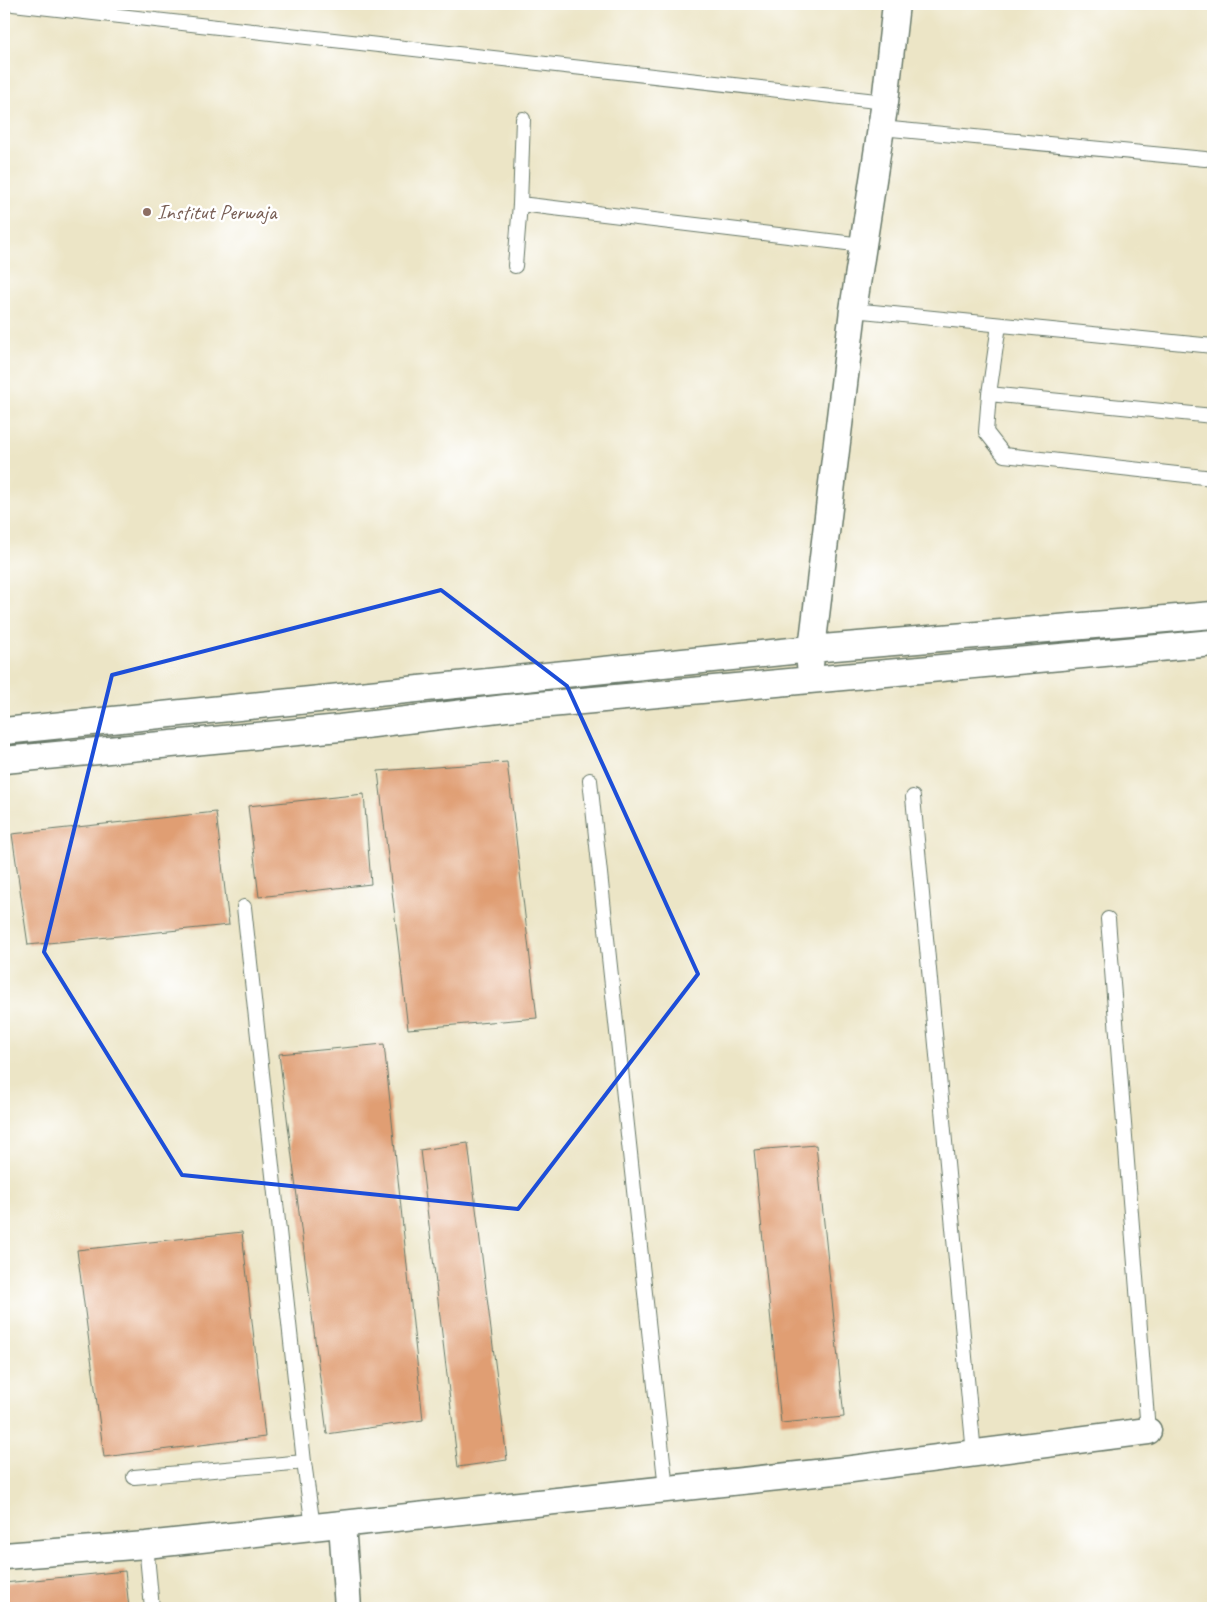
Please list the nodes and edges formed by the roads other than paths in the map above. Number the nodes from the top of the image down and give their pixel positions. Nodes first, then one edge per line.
1 (13, 4) edge
2 (896, 4) edge
3 (885, 102) junction
4 (523, 119) dead end
5 (881, 128) junction
6 (1205, 159) dead end
7 (520, 204) junction
8 (863, 246) junction
9 (515, 266) dead end
10 (853, 310) junction
11 (999, 325) junction
12 (1213, 346) edge
13 (989, 394) junction
14 (1213, 416) edge
15 (1213, 478) edge
16 (1213, 616) edge
17 (1213, 642) edge
18 (811, 649) junction
19 (504, 679) junction
20 (808, 681) junction
21 (506, 708) junction
22 (4, 731) edge
23 (4, 760) edge
24 (590, 780) dead end
25 (912, 797) dead end
26 (244, 907) dead end
27 (1108, 919) dead end
28 (1148, 1431) joint
29 (974, 1454) junction
30 (304, 1462) junction
31 (134, 1476) dead end
32 (666, 1489) junction
33 (342, 1524) junction
34 (313, 1526) junction
35 (146, 1545) junction
36 (4, 1556) edge
37 (152, 1608) edge
38 (348, 1608) edge

1 - 3 lane
2 - 3 street
3 - 5 street
4 - 7 lane
5 - 6 lane
5 - 8 street
7 - 8 lane
7 - 9 lane
8 - 10 street
10 - 11 lane
10 - 18 street
11 - 12 lane
11 - 13 lane
13 - 14 lane
13 - 15 lane
16 - 18 street
17 - 20 street
18 - 19 street
18 - 20 street
19 - 21 street
19 - 22 street
20 - 21 street
21 - 23 street
24 - 32 lane
25 - 29 lane
26 - 30 lane
27 - 28 lane
28 - 29 street
29 - 32 street
30 - 31 lane
30 - 34 lane
32 - 33 street
33 - 34 street
33 - 38 street
34 - 35 street
35 - 36 street
35 - 37 lane

